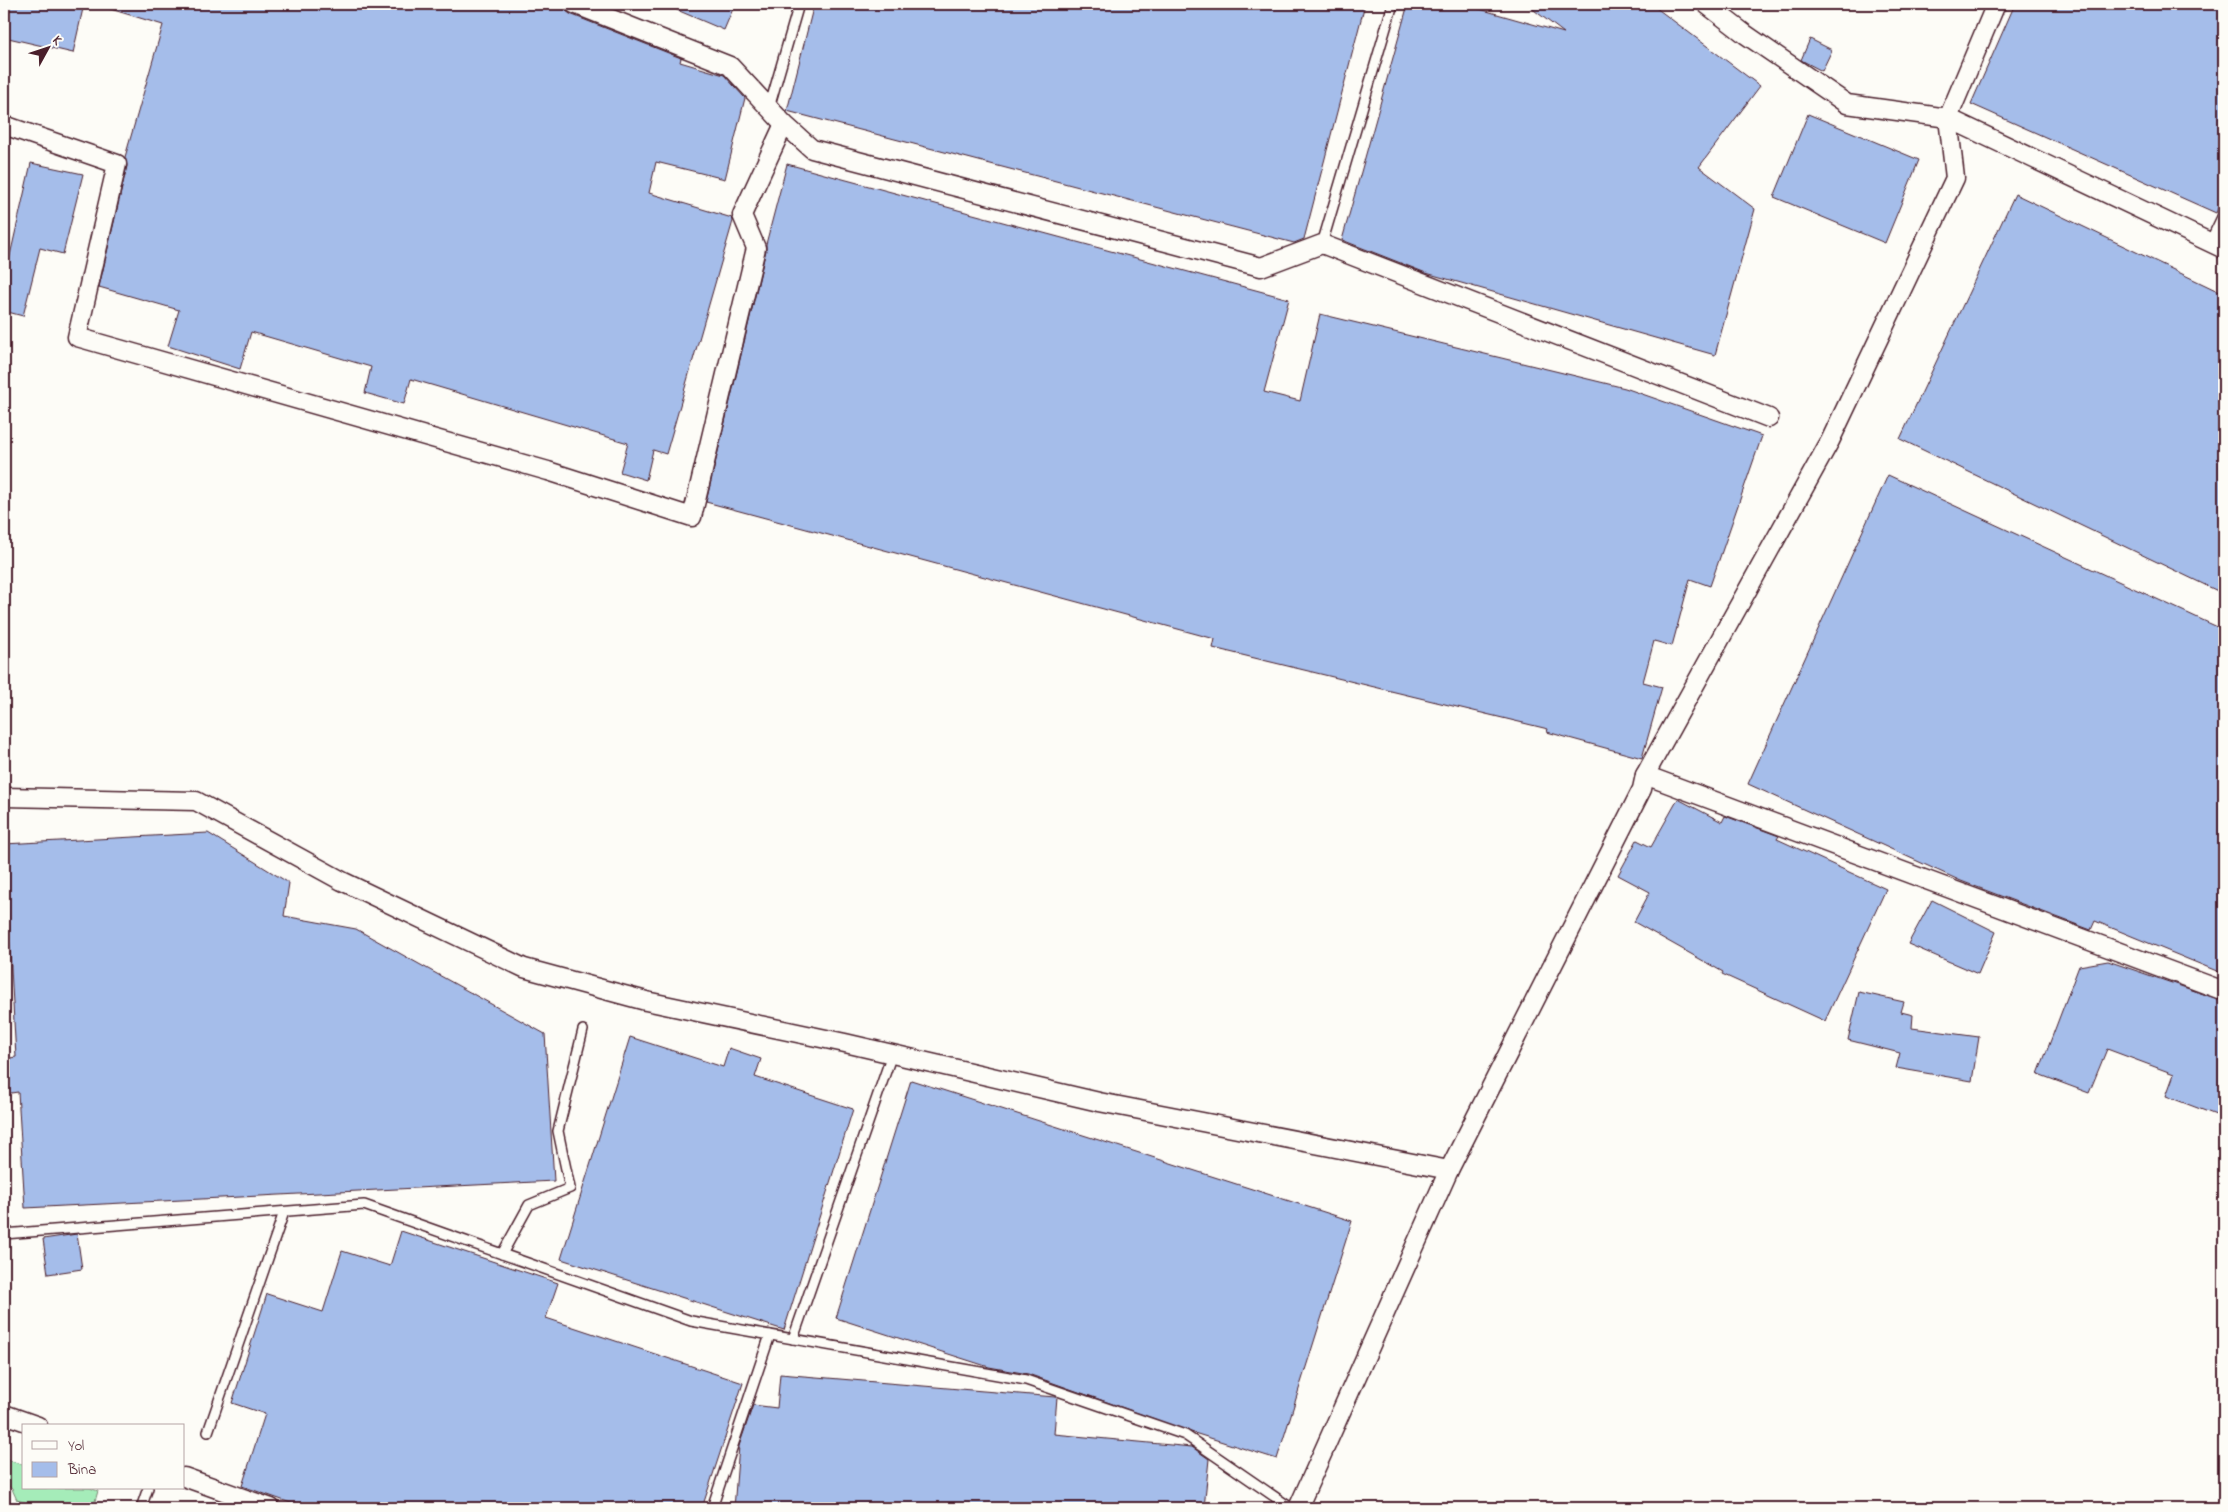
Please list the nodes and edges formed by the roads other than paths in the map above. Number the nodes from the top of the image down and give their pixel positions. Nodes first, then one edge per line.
1 (574, 4) edge
2 (799, 4) edge
3 (1393, 4) edge
4 (1706, 4) edge
5 (1996, 4) edge
6 (769, 108) junction
7 (1948, 118) junction
8 (784, 124) junction
9 (4, 125) edge
10 (2224, 213) edge
11 (1322, 244) junction
12 (2217, 245) edge
13 (1769, 418) dead end
14 (1645, 775) junction
15 (4, 797) edge
16 (2224, 991) edge
17 (583, 1030) dead end
18 (892, 1054) junction
19 (1449, 1170) junction
20 (284, 1212) junction
21 (4, 1234) edge
22 (502, 1254) junction
23 (770, 1335) junction
24 (793, 1339) junction
25 (4, 1414) edge
26 (32, 1424) edge
27 (208, 1432) dead end
28 (185, 1478) edge
29 (147, 1490) edge
30 (140, 1508) edge
31 (271, 1508) edge
32 (712, 1508) edge
33 (1290, 1508) edge
34 (1298, 1508) edge

1 - 6 street
2 - 6 lane
3 - 11 lane
4 - 7 street
5 - 7 street
6 - 8 street
7 - 12 street
7 - 14 street
8 - 9 street
8 - 11 street
10 - 12 lane
11 - 13 street
14 - 16 street
14 - 19 street
15 - 18 street
17 - 22 lane
18 - 19 street
18 - 24 lane
19 - 34 street
20 - 21 lane
20 - 22 lane
20 - 27 lane
22 - 23 lane
23 - 24 lane
23 - 32 lane
24 - 33 lane
25 - 26 street
28 - 31 street
29 - 30 lane

